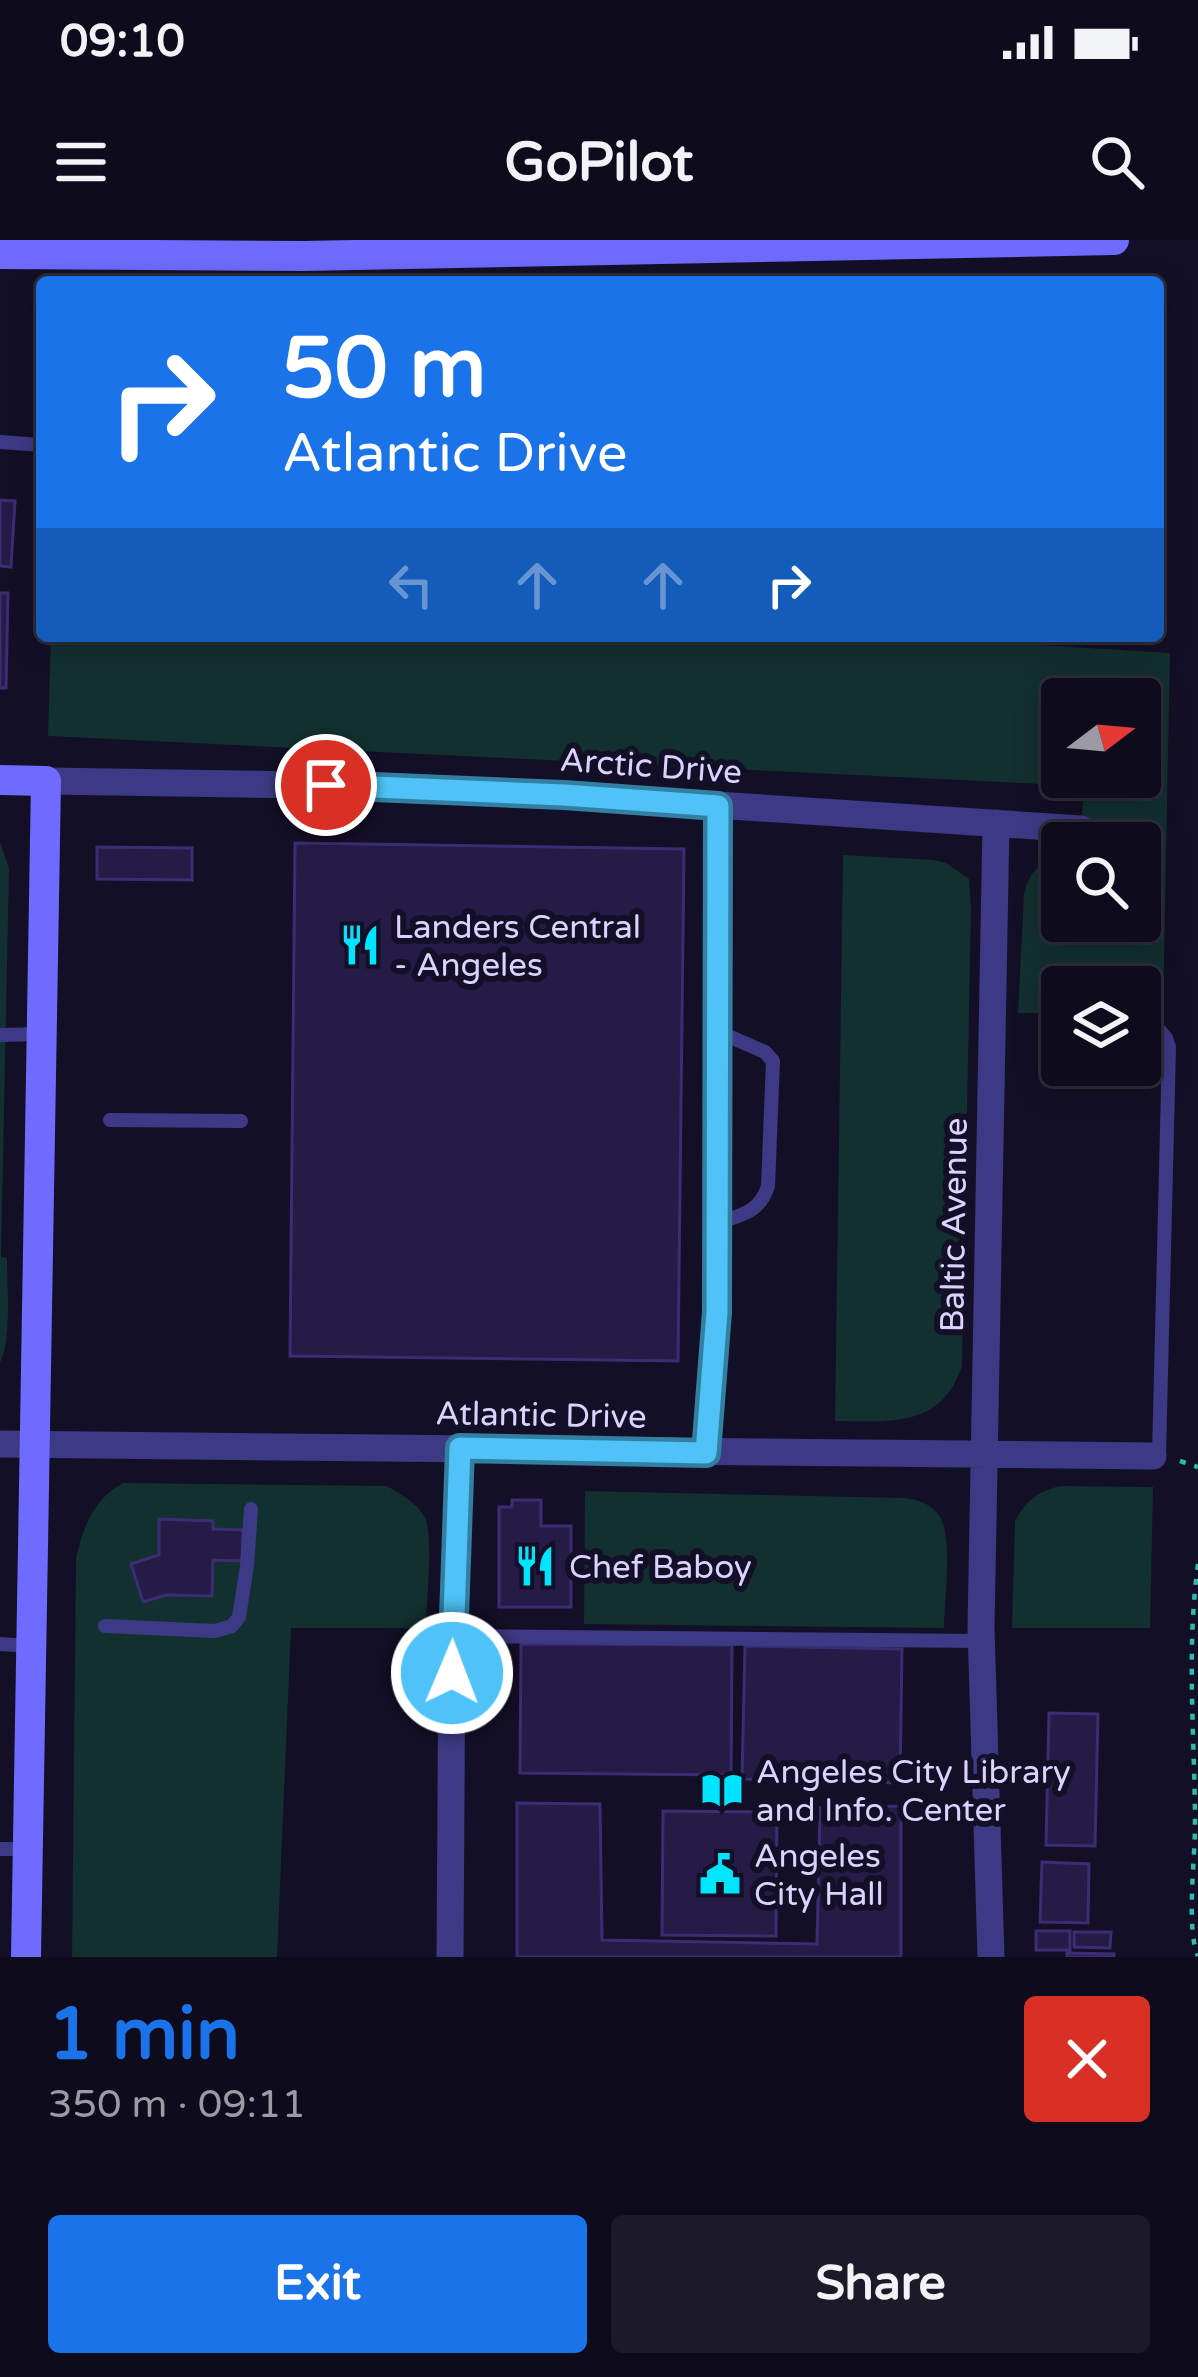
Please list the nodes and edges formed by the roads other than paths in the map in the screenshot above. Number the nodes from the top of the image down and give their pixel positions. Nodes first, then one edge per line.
1 (1114, 240) edge
2 (744, 244) edge
3 (615, 245) edge
4 (0, 254) edge
5 (0, 442) edge
6 (36, 445) edge
7 (0, 780) edge
8 (46, 781) junction
9 (718, 806) junction
10 (997, 824) junction
11 (1041, 827) edge
12 (717, 1030) junction
13 (1161, 1033) edge
14 (40, 1034) junction
15 (0, 1035) edge
16 (110, 1120) dead end
17 (241, 1121) dead end
18 (717, 1223) junction
19 (0, 1444) edge
20 (34, 1444) junction
21 (460, 1448) junction
22 (706, 1453) junction
23 (985, 1454) junction
24 (1156, 1455) joint
25 (251, 1509) dead end
26 (105, 1626) dead end
27 (453, 1632) junction
28 (981, 1635) junction
29 (15, 1645) edge
30 (14, 1849) edge
31 (26, 1957) edge
32 (450, 1957) edge
33 (991, 1957) edge

1 - 2 main road
2 - 3 main road
3 - 4 main road
5 - 6 lane
7 - 8 main road, Arctic Drive
8 - 9 street, Arctic Drive
8 - 14 main road
9 - 10 street, Arctic Drive
9 - 12 lane
10 - 11 street, Arctic Drive
10 - 23 street, Baltic Avenue
12 - 18 lane
12 - 18 lane
13 - 24 lane
14 - 15 lane
14 - 20 main road
16 - 17 lane
18 - 22 lane
19 - 20 street, Atlantic Drive
20 - 21 street, Atlantic Drive
20 - 29 main road
21 - 22 street, Atlantic Drive
21 - 27 street
22 - 23 street, Atlantic Drive
23 - 24 street, Atlantic Drive
23 - 28 street, Baltic Avenue
25 - 26 lane
27 - 28 lane
27 - 32 street
28 - 33 street, Baltic Avenue
29 - 30 main road
30 - 31 main road

